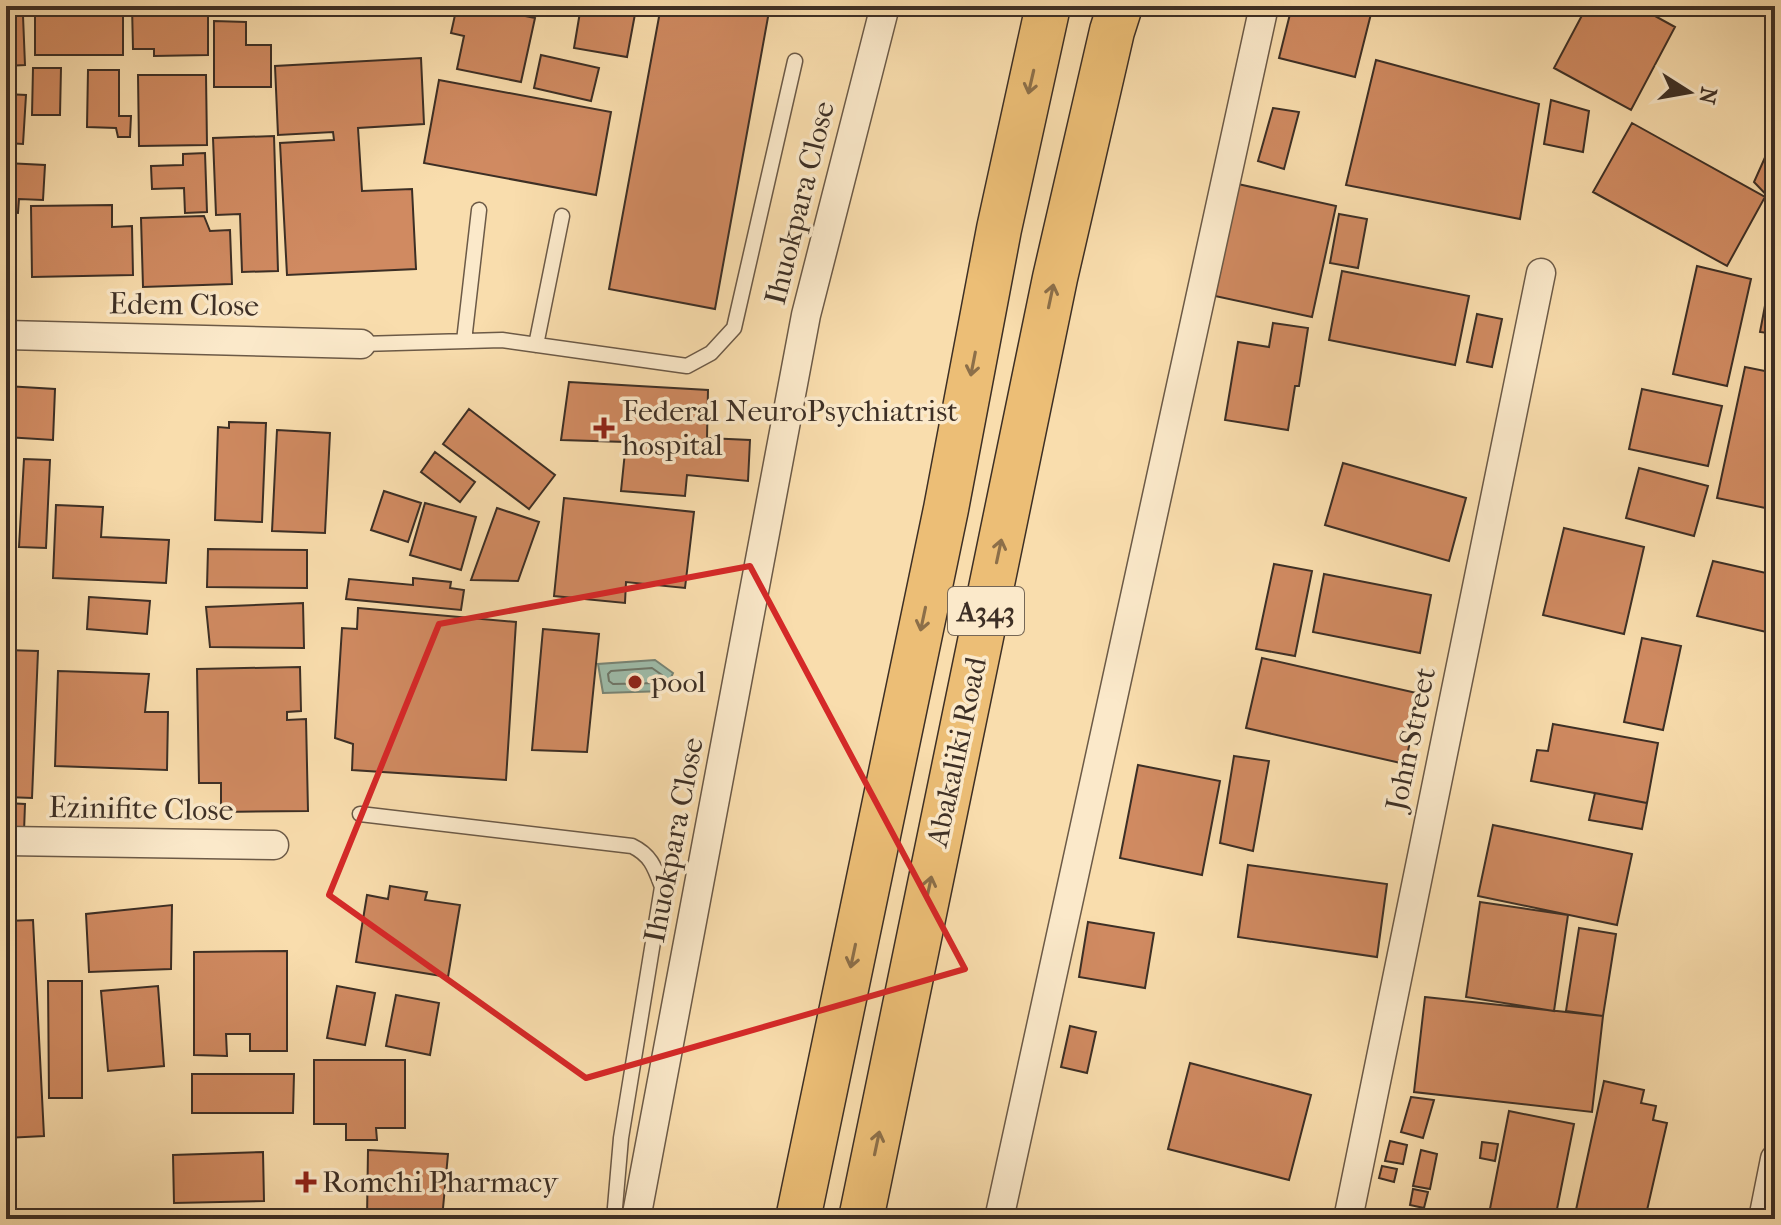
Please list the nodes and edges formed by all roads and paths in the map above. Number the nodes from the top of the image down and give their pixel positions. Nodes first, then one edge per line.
1 (885, 6) edge
2 (1048, 6) edge
3 (1120, 6) edge
4 (1264, 6) edge
5 (795, 61) dead end
6 (479, 210) dead end
7 (562, 216) dead end
8 (1541, 273) dead end
9 (6, 335) edge
10 (464, 341) junction
11 (361, 344) joint
12 (536, 345) junction
13 (360, 814) dead end
14 (6, 841) edge
15 (274, 845) dead end
16 (1775, 1159) edge
17 (614, 1219) edge
18 (636, 1219) edge
19 (798, 1219) edge
20 (861, 1219) edge
21 (999, 1219) edge
22 (1348, 1219) edge
23 (1763, 1219) edge

1 - 18 street, Ihuokpara Close
2 -> 19 highway, Abakaliki Road / A343
20 -> 3 highway, Abakaliki Road / A343
4 - 21 street
5 - 12 lane
6 - 10 lane
7 - 12 lane
8 - 22 street, John Street
9 - 11 street, Edem Close
10 - 11 lane
10 - 12 lane
13 - 17 lane
14 - 15 street, Ezinifite Close
16 - 23 street

